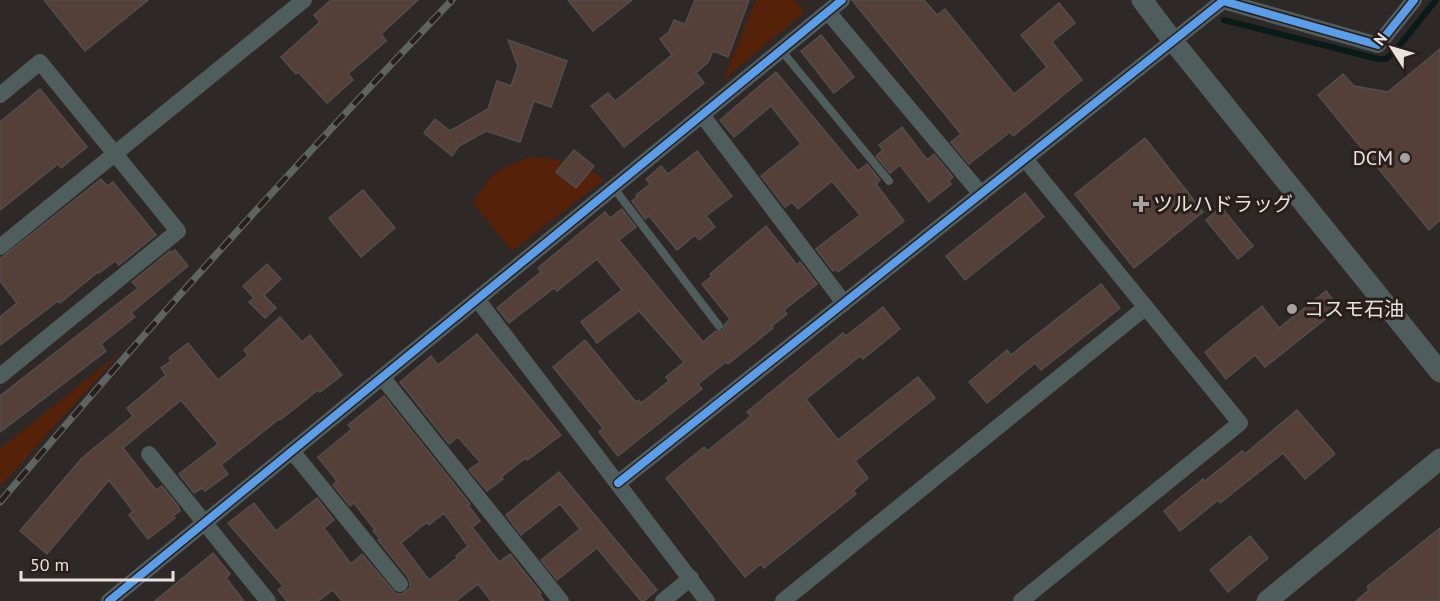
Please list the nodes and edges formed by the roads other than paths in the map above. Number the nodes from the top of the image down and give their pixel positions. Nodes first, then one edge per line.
1 (304, 0) edge
2 (842, 0) edge
3 (1142, 0) edge
4 (1414, 0) edge
5 (1224, 1) edge
6 (828, 12) junction
7 (1173, 41) junction
8 (781, 50) junction
9 (0, 95) edge
10 (702, 115) junction
11 (115, 153) junction
12 (1025, 159) junction
13 (889, 181) dead end
14 (613, 188) junction
15 (981, 194) junction
16 (0, 247) edge
17 (477, 299) junction
18 (844, 303) junction
19 (1146, 307) junction
20 (719, 326) dead end
21 (1440, 372) edge
22 (0, 376) edge
23 (382, 377) junction
24 (292, 452) junction
25 (149, 454) dead end
26 (1440, 459) edge
27 (618, 483) junction
28 (204, 523) junction
29 (691, 578) junction
30 (400, 584) dead end
31 (115, 600) edge
32 (268, 601) edge
33 (561, 601) edge
34 (663, 601) edge
35 (707, 601) edge
36 (783, 601) edge
37 (1021, 601) edge
38 (1267, 601) edge

1 - 11 street
2 - 6 street
3 - 7 street
4 - 5 street
5 - 7 street
6 - 8 street
6 - 15 street
7 - 12 street
7 - 21 street
8 - 10 street
8 - 13 lane
9 - 11 street
10 - 14 street
10 - 18 street
11 - 16 street
11 - 22 street
12 - 15 street
12 - 19 street
14 - 17 street
14 - 20 lane
15 - 18 street
17 - 23 street
17 - 27 street
18 - 27 street
19 - 36 street
19 - 37 street
23 - 24 street
23 - 33 street
24 - 28 street
24 - 30 street
25 - 28 street
26 - 38 street
27 - 29 street
28 - 31 street
28 - 32 street
29 - 34 street
29 - 35 street

